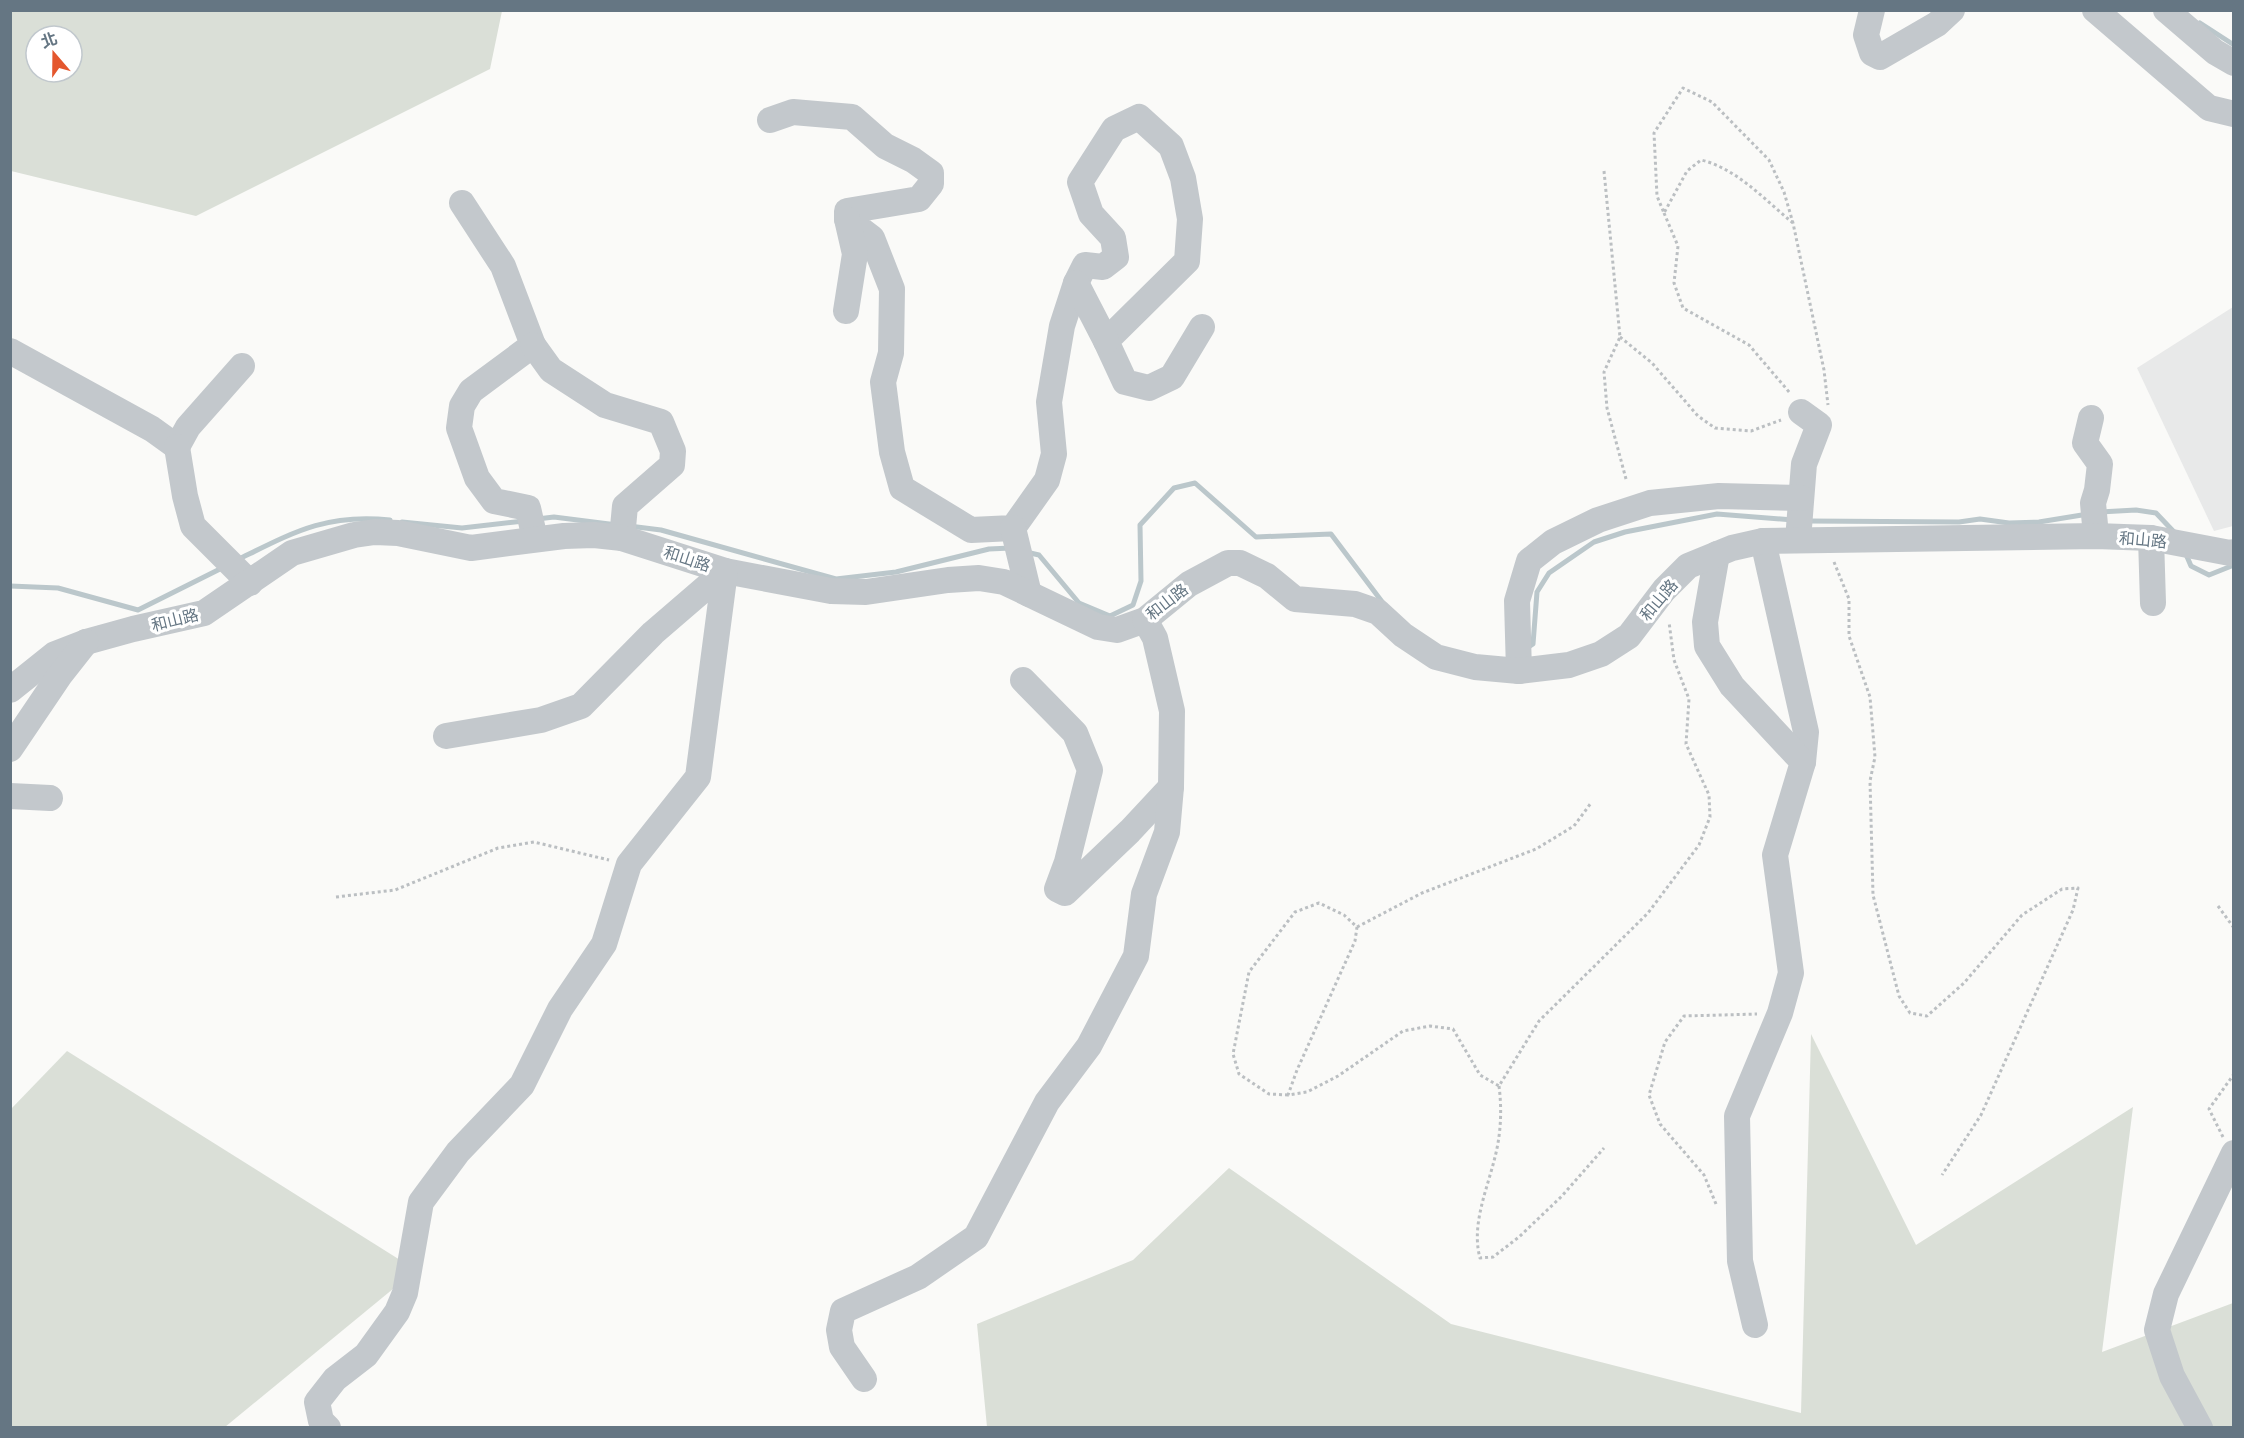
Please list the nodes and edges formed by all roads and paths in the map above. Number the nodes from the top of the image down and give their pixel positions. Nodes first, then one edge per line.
1 (1872, 10) edge
2 (1952, 10) edge
3 (2096, 10) edge
4 (2166, 10) edge
5 (2234, 63) edge
6 (2234, 114) edge
7 (770, 120) dead end
8 (1604, 171) dead end
9 (462, 203) dead end
10 (1664, 213) junction
11 (847, 219) junction
12 (1793, 223) junction
13 (1076, 283) junction
14 (846, 311) dead end
15 (1202, 327) dead end
16 (1620, 337) junction
17 (1106, 341) junction
18 (533, 345) junction
19 (10, 351) edge
20 (242, 366) dead end
21 (2091, 418) dead end
22 (1810, 419) junction
23 (177, 447) junction
24 (1626, 478) dead end
25 (1801, 498) junction
26 (1013, 528) junction
27 (2096, 536) junction
28 (622, 538) junction
29 (2151, 538) junction
30 (535, 539) junction
31 (1798, 540) junction
32 (1826, 540) junction
33 (1763, 541) junction
34 (2234, 552) edge
35 (1717, 554) junction
36 (725, 571) junction
37 (249, 583) junction
38 (1664, 590) junction
39 (1029, 594) junction
40 (2153, 603) dead end
41 (1145, 620) junction
42 (87, 642) junction
43 (1519, 671) junction
44 (1023, 680) dead end
45 (10, 690) edge
46 (446, 736) dead end
47 (10, 749) edge
48 (1803, 762) junction
49 (1171, 787) junction
50 (10, 796) edge
51 (50, 798) dead end
52 (1591, 802) dead end
53 (628, 864) junction
54 (336, 897) dead end
55 (2218, 906) dead end
56 (1357, 927) junction
57 (2234, 928) edge
58 (1780, 1013) junction
59 (2234, 1074) edge
60 (1499, 1086) junction
61 (1287, 1095) junction
62 (1604, 1148) dead end
63 (2233, 1153) edge
64 (1942, 1175) dead end
65 (1717, 1208) dead end
66 (1755, 1324) dead end
67 (864, 1379) dead end
68 (328, 1428) edge
69 (2200, 1428) edge

1 - 2 street
3 - 6 street
4 - 5 street
7 - 11 street
8 - 16 path
9 - 18 street
10 - 12 path
10 - 12 path
10 - 22 path
11 - 14 street
11 - 26 street
12 - 22 path
13 - 17 street
13 - 17 street
13 - 26 street
15 - 17 street
16 - 22 path
16 - 24 path
18 - 28 street
18 - 30 street
19 - 23 street
20 - 23 street
21 - 27 street
22 - 25 street
23 - 37 street
25 - 31 street
25 - 43 street
26 - 39 street
27 - 29 street, 和山路
27 - 32 street, 和山路
28 - 30 street, 和山路
28 - 36 street, 和山路
29 - 34 street, 和山路
29 - 40 street
30 - 37 street, 和山路
31 - 32 street, 和山路
31 - 33 street, 和山路
32 - 64 path
33 - 35 street, 和山路
33 - 48 street
35 - 38 street, 和山路
35 - 48 street
36 - 39 street, 和山路
36 - 46 street
36 - 53 street
37 - 42 street, 和山路
38 - 43 street, 和山路
38 - 60 path
39 - 41 street, 和山路
41 - 43 street, 和山路
41 - 49 street
42 - 45 street, 和山路
42 - 47 street
44 - 49 street
48 - 58 street
49 - 67 street
50 - 51 street
52 - 56 path
53 - 54 path
53 - 68 street
55 - 57 path
56 - 61 path
56 - 61 path
58 - 65 path
58 - 66 street
59 - 63 path
60 - 61 path
60 - 62 path
63 - 69 street

